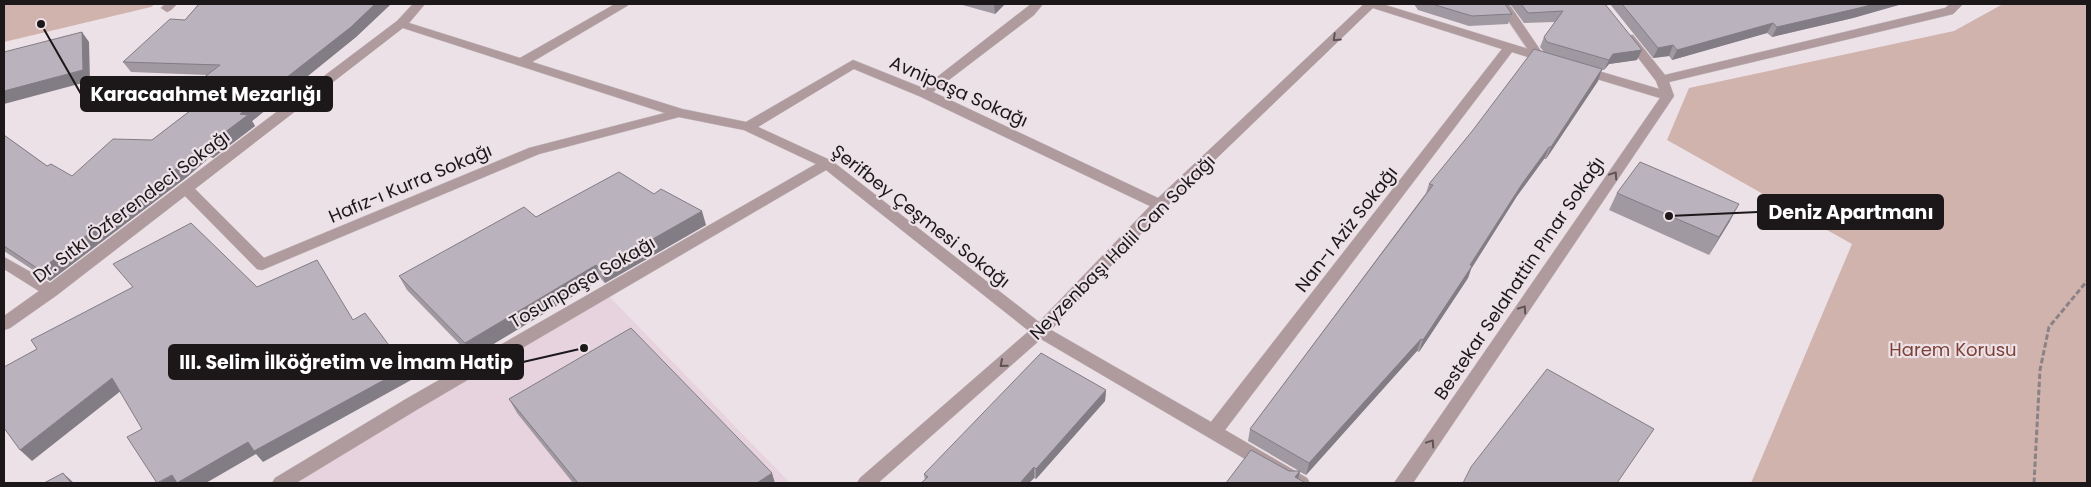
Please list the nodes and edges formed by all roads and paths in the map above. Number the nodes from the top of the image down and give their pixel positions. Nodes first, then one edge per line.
1 (419, 4) edge
2 (623, 4) edge
3 (1037, 4) edge
4 (1371, 4) edge
5 (1502, 4) edge
6 (1957, 4) edge
7 (401, 24) junction
8 (1620, 26) edge
9 (1509, 48) junction
10 (1539, 57) junction
11 (522, 62) junction
12 (1662, 80) junction
13 (924, 93) junction
14 (1668, 96) junction
15 (679, 113) junction
16 (748, 127) junction
17 (827, 164) junction
18 (185, 188) junction
19 (1160, 205) junction
20 (4, 262) edge
21 (2087, 281) edge
22 (51, 291) junction
23 (4, 324) edge
24 (1040, 332) junction
25 (1212, 433) junction
26 (281, 483) edge
27 (866, 483) edge
28 (1301, 483) edge
29 (1403, 483) edge
30 (2034, 483) edge

1 - 7 street, Dr. Sıtkı Özferendeci Sokağı
2 - 11 street
3 - 13 street
4 - 9 street
4 -> 19 street, Neyzenbaşı Halil Can Sokağı
5 - 10 street
6 - 12 street
7 - 11 street, Şerifbey Çeşmesi Sokağı
7 - 18 street, Dr. Sıtkı Özferendeci Sokağı
8 - 12 street
9 - 10 street
9 - 25 street, Nan-ı Aziz Sokağı
10 - 14 street
11 - 15 street, Şerifbey Çeşmesi Sokağı
12 - 14 street
13 - 16 street, Avnipaşa Sokağı
13 - 19 street, Avnipaşa Sokağı
29 -> 14 street, Bestekar Selahattin Pınar Sokağı
15 - 16 street, Şerifbey Çeşmesi Sokağı
15 - 18 street, Hafız-ı Kurra Sokağı
16 - 17 street, Şerifbey Çeşmesi Sokağı
17 - 24 street, Şerifbey Çeşmesi Sokağı
17 - 26 street, Tosunpaşa Sokağı
18 - 22 street, Dr. Sıtkı Özferendeci Sokağı
19 - 24 street, Neyzenbaşı Halil Can Sokağı
20 - 22 street
21 - 30 path
22 - 23 street, Dr. Sıtkı Özferendeci Sokağı
24 - 25 street, Şerifbey Çeşmesi Sokağı
24 -> 27 street, Neyzenbaşı Halil Can Sokağı
25 - 28 street, Şerifbey Çeşmesi Sokağı

